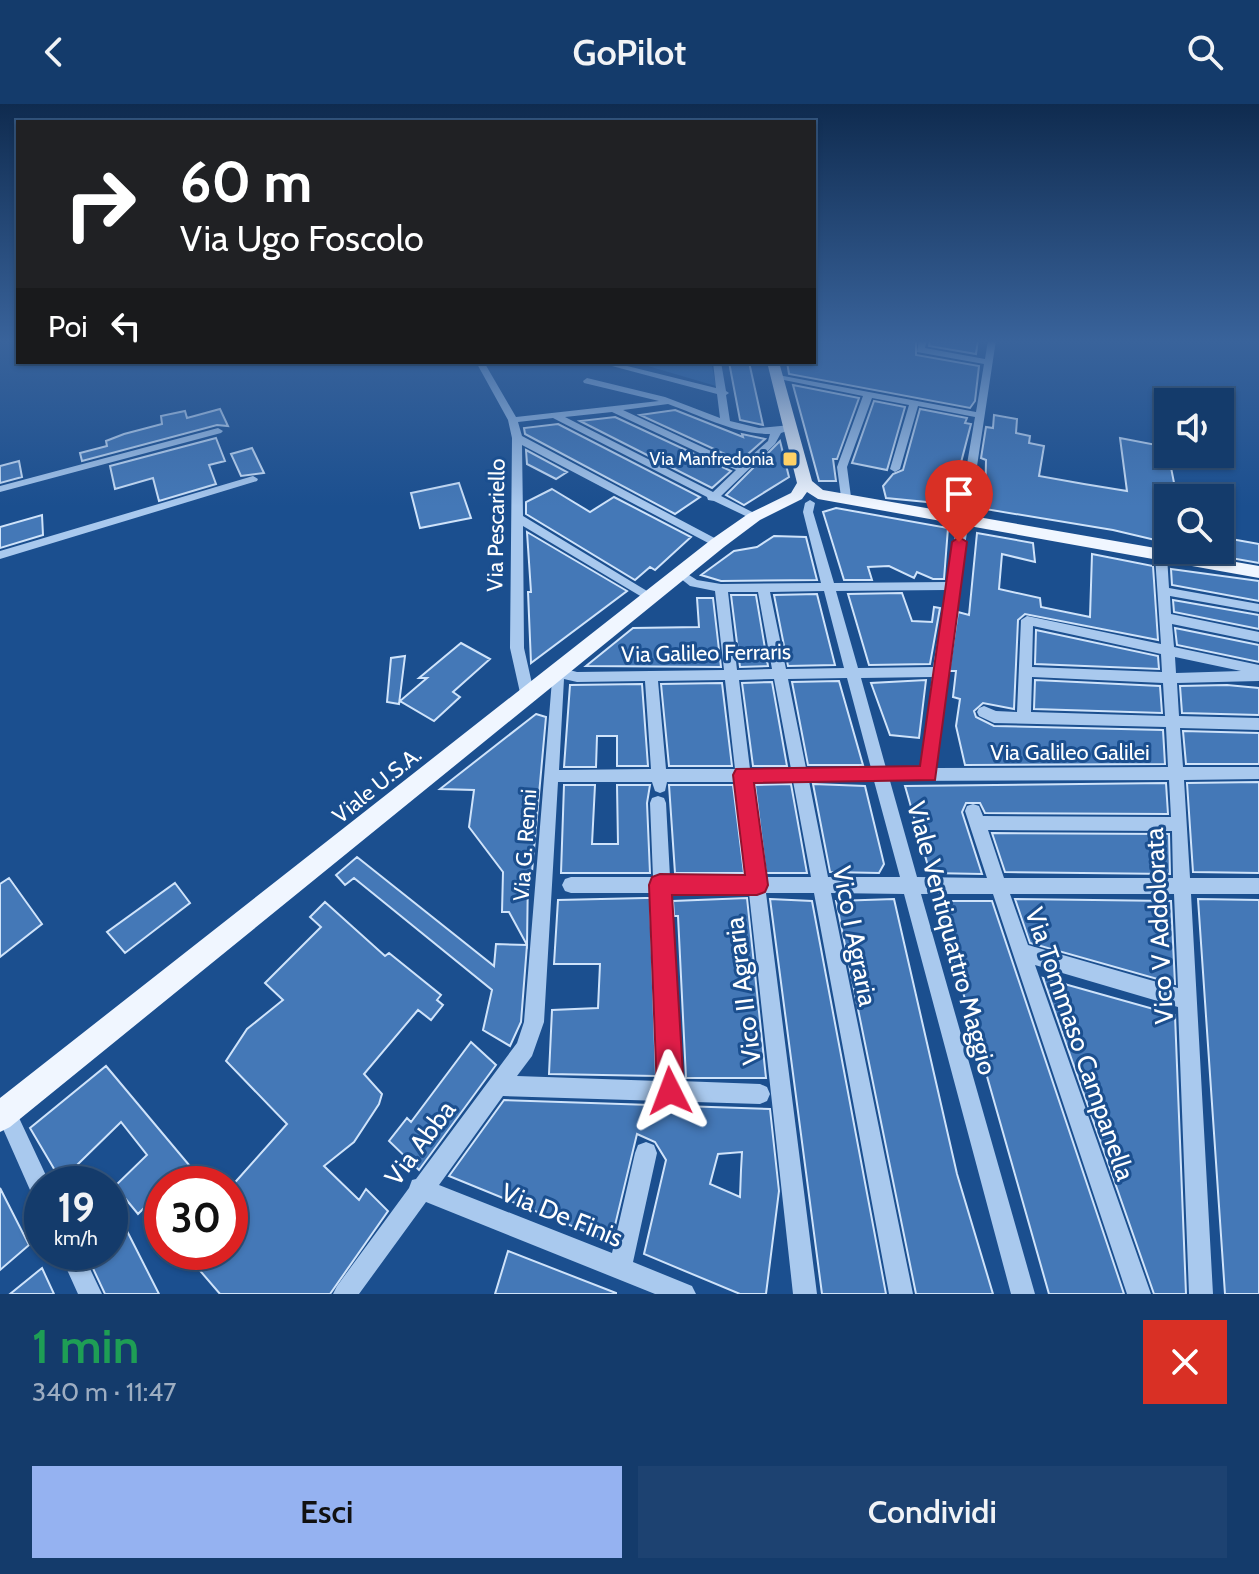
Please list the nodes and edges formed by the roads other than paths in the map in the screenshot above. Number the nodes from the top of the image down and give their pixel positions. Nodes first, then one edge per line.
1 (868, 395) edge
2 (499, 396) edge
3 (646, 396) edge
4 (724, 396) edge
5 (783, 396) edge
6 (871, 396) edge
7 (982, 396) edge
8 (672, 402) junction
9 (914, 403) junction
10 (613, 409) junction
11 (554, 415) junction
12 (979, 415) junction
13 (513, 420) junction
14 (726, 424) junction
15 (791, 428) junction
16 (218, 431) dead end
17 (776, 432) junction
18 (517, 438) junction
19 (741, 469) junction
20 (895, 469) dead end
21 (253, 479) dead end
22 (0, 489) edge
23 (808, 495) junction
24 (846, 497) junction
25 (712, 498) junction
26 (754, 517) junction
27 (518, 518) junction
28 (962, 520) junction
29 (718, 543) junction
30 (0, 555) edge
31 (1154, 555) edge
32 (1162, 564) edge
33 (1210, 564) edge
34 (1259, 572) edge
35 (681, 574) junction
36 (954, 586) junction
37 (763, 587) junction
38 (831, 587) junction
39 (721, 588) junction
40 (1164, 591) junction
41 (651, 597) junction
42 (1259, 608) edge
43 (1167, 618) junction
44 (1259, 637) edge
45 (1170, 651) junction
46 (558, 672) junction
47 (855, 672) junction
48 (939, 672) junction
49 (1027, 672) junction
50 (1259, 673) edge
51 (780, 674) junction
52 (731, 675) junction
53 (651, 676) junction
54 (1171, 678) junction
55 (528, 697) junction
56 (984, 712) dead end
57 (1024, 718) junction
58 (1173, 721) junction
59 (1259, 724) edge
60 (1177, 773) junction
61 (1259, 773) edge
62 (928, 774) junction
63 (743, 775) junction
64 (798, 775) junction
65 (881, 775) junction
66 (552, 776) junction
67 (659, 788) junction
68 (1179, 824) junction
69 (571, 885) dead end
70 (660, 885) junction
71 (757, 885) junction
72 (819, 885) junction
73 (911, 885) junction
74 (998, 885) junction
75 (1182, 886) junction
76 (1259, 886) edge
77 (1021, 952) junction
78 (1188, 1000) junction
79 (534, 1022) joint
80 (498, 1086) junction
81 (670, 1091) junction
82 (760, 1094) dead end
83 (3, 1114) edge
84 (646, 1153) dead end
85 (29, 1166) edge
86 (420, 1188) junction
87 (620, 1268) junction
88 (79, 1270) edge
89 (90, 1294) edge
90 (345, 1294) edge
91 (684, 1294) edge
92 (805, 1294) edge
93 (901, 1294) edge
94 (1023, 1294) edge
95 (1139, 1294) edge
96 (1201, 1294) edge

1 - 24 street
2 - 13 street, Via Pescariello
3 - 8 street
4 - 14 street
5 - 15 main road
6 - 9 street
7 - 12 street
8 - 10 street
8 - 14 street
9 - 12 street
9 - 20 street
10 - 11 street
10 - 19 street
11 - 13 street
11 - 25 street
12 - 28 street
13 - 18 street, Via Pescariello
14 - 17 street
15 - 17 street
15 - 23 main road
16 - 22 street
17 - 19 street
18 - 27 street, Via Pescariello
18 - 29 street
19 - 25 street
21 - 30 street
23 - 24 main road
23 - 26 main road, Viale U.S.A.
23 - 38 street, Viale Ventiquattro Maggio
24 - 28 main road
25 - 26 street
26 - 29 main road, Viale U.S.A.
27 - 41 street
27 - 55 street, Via Pescariello
28 - 31 main road
28 - 36 street
29 - 35 main road, Viale U.S.A.
32 - 40 street, Vico V Addolorata
33 - 34 main road
35 - 39 street
35 - 41 main road, Viale U.S.A.
36 - 38 street
36 - 48 street
37 - 38 street
37 - 39 street
37 - 51 street, Vico I Agraria
38 - 47 street, Viale Ventiquattro Maggio
39 - 52 street, Vico II Agraria
40 - 42 street
40 - 43 street, Vico V Addolorata
41 - 46 main road, Viale U.S.A.
43 - 44 street
43 - 45 street, Vico V Addolorata
45 - 49 street
45 - 50 street
45 - 54 street, Vico V Addolorata
46 - 53 street, Via Galileo Ferraris
46 - 55 main road, Viale U.S.A.
46 - 66 street, Via G. Renni
47 - 48 street, Via Galileo Ferraris
47 - 51 street, Via Galileo Ferraris
47 - 65 street, Viale Ventiquattro Maggio
48 - 62 street
49 - 54 street
49 - 57 street
50 - 54 street
51 - 52 street, Via Galileo Ferraris
51 - 64 street, Vico I Agraria
52 - 53 street, Via Galileo Ferraris
52 - 63 street, Vico II Agraria
53 - 67 street
54 - 58 street, Vico V Addolorata
55 - 83 main road, Viale U.S.A.
56 - 57 street
57 - 58 street
58 - 59 street
58 - 60 street, Vico V Addolorata
60 - 61 street, Via Galileo Galilei
60 - 62 street, Via Galileo Galilei
60 - 68 street, Vico V Addolorata
62 - 65 street, Via Galileo Galilei
63 - 64 street, Via Galileo Galilei
63 - 67 street, Via Galileo Galilei
63 - 71 street, Vico II Agraria
64 - 65 street, Via Galileo Galilei
64 - 72 street, Vico I Agraria
65 - 73 street, Viale Ventiquattro Maggio
66 - 67 street, Via Galileo Galilei
66 - 79 street, Via G. Renni
67 - 70 street
68 - 74 street, Via Tommaso Campanella
68 - 75 street, Vico V Addolorata
69 - 70 street
70 - 71 street
70 - 81 street
71 - 72 street
71 - 92 street, Vico II Agraria
72 - 73 street
72 - 93 street, Vico I Agraria
73 - 74 street
73 - 94 street, Viale Ventiquattro Maggio
74 - 75 street
74 - 77 street, Via Tommaso Campanella
75 - 76 street
75 - 78 street, Vico V Addolorata
77 - 78 street
77 - 95 street, Via Tommaso Campanella
78 - 96 street, Vico V Addolorata
79 - 80 street, Via Abba
80 - 81 street
80 - 86 street, Via Abba
81 - 82 street
83 - 85 street
84 - 87 street
86 - 87 street, Via De Finis
86 - 90 street, Via Abba
87 - 91 street, Via De Finis
88 - 89 street

